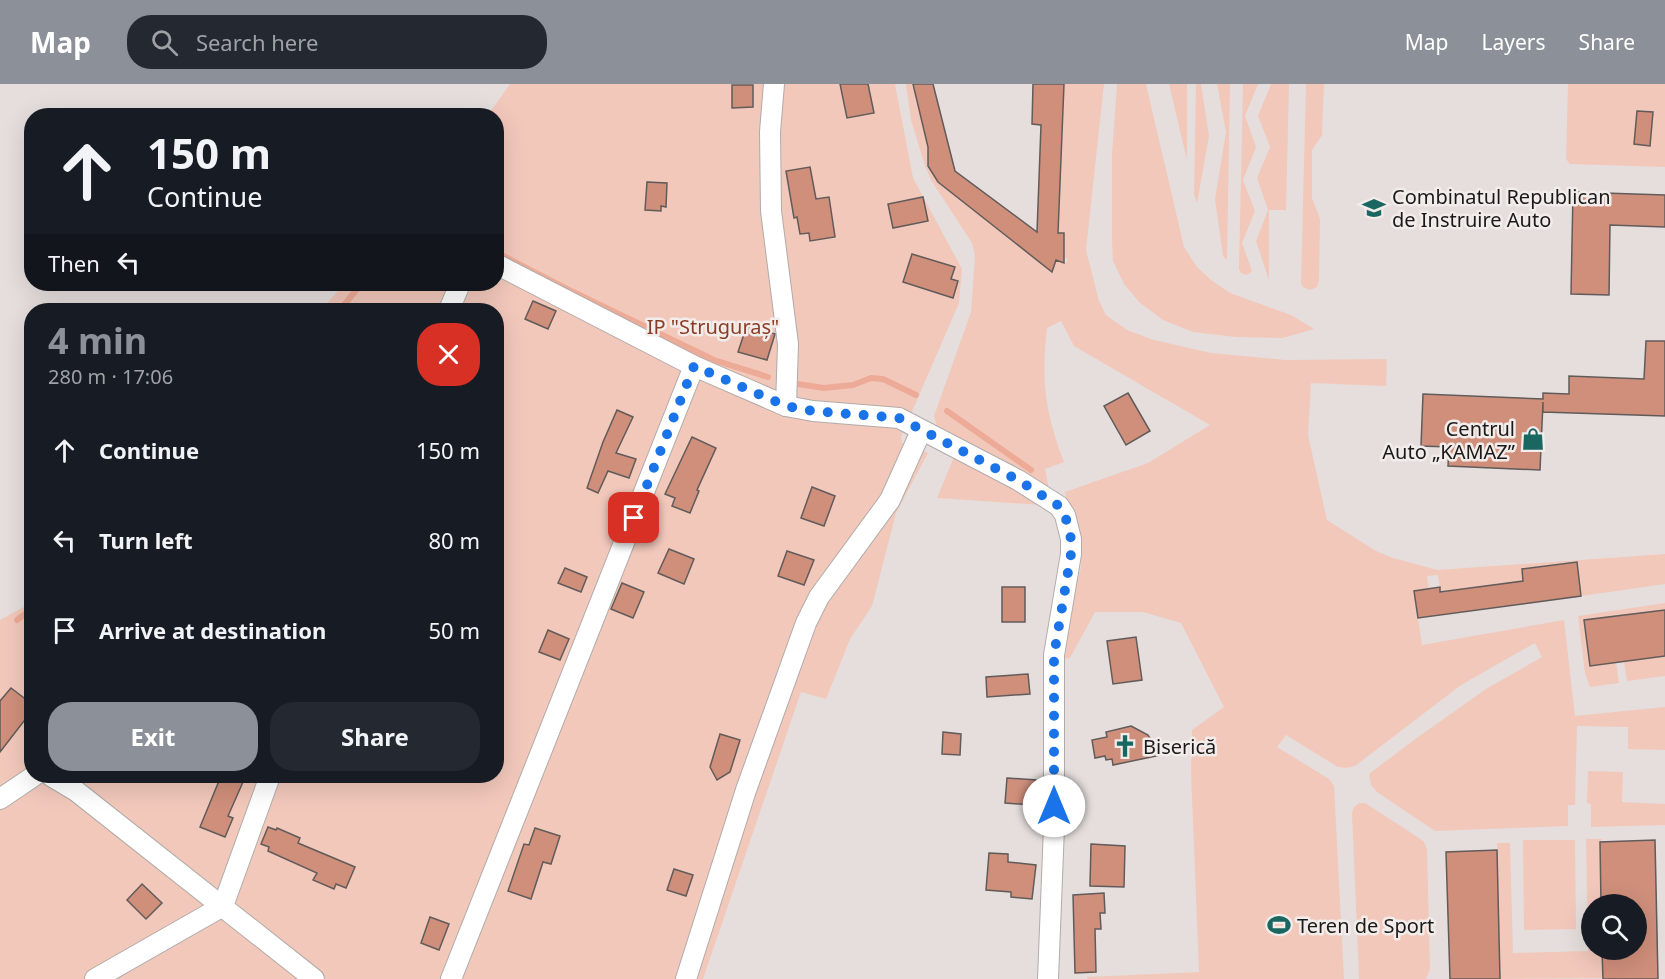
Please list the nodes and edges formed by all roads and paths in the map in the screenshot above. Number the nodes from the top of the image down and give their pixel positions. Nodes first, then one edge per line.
1 (774, 84) edge
2 (504, 268) edge
3 (694, 366) junction
4 (786, 406) junction
5 (921, 431) junction
6 (24, 783) edge
7 (63, 783) edge
8 (267, 783) edge
9 (0, 799) edge
10 (223, 906) junction
11 (95, 979) edge
12 (314, 979) edge
13 (451, 979) edge
14 (686, 979) edge
15 (1048, 979) edge

1 - 4 street
2 - 3 street
3 - 4 street
3 - 13 street
4 - 5 street
5 - 14 street
5 - 15 street
6 - 9 street
7 - 10 street
8 - 10 street
10 - 11 street
10 - 12 street

